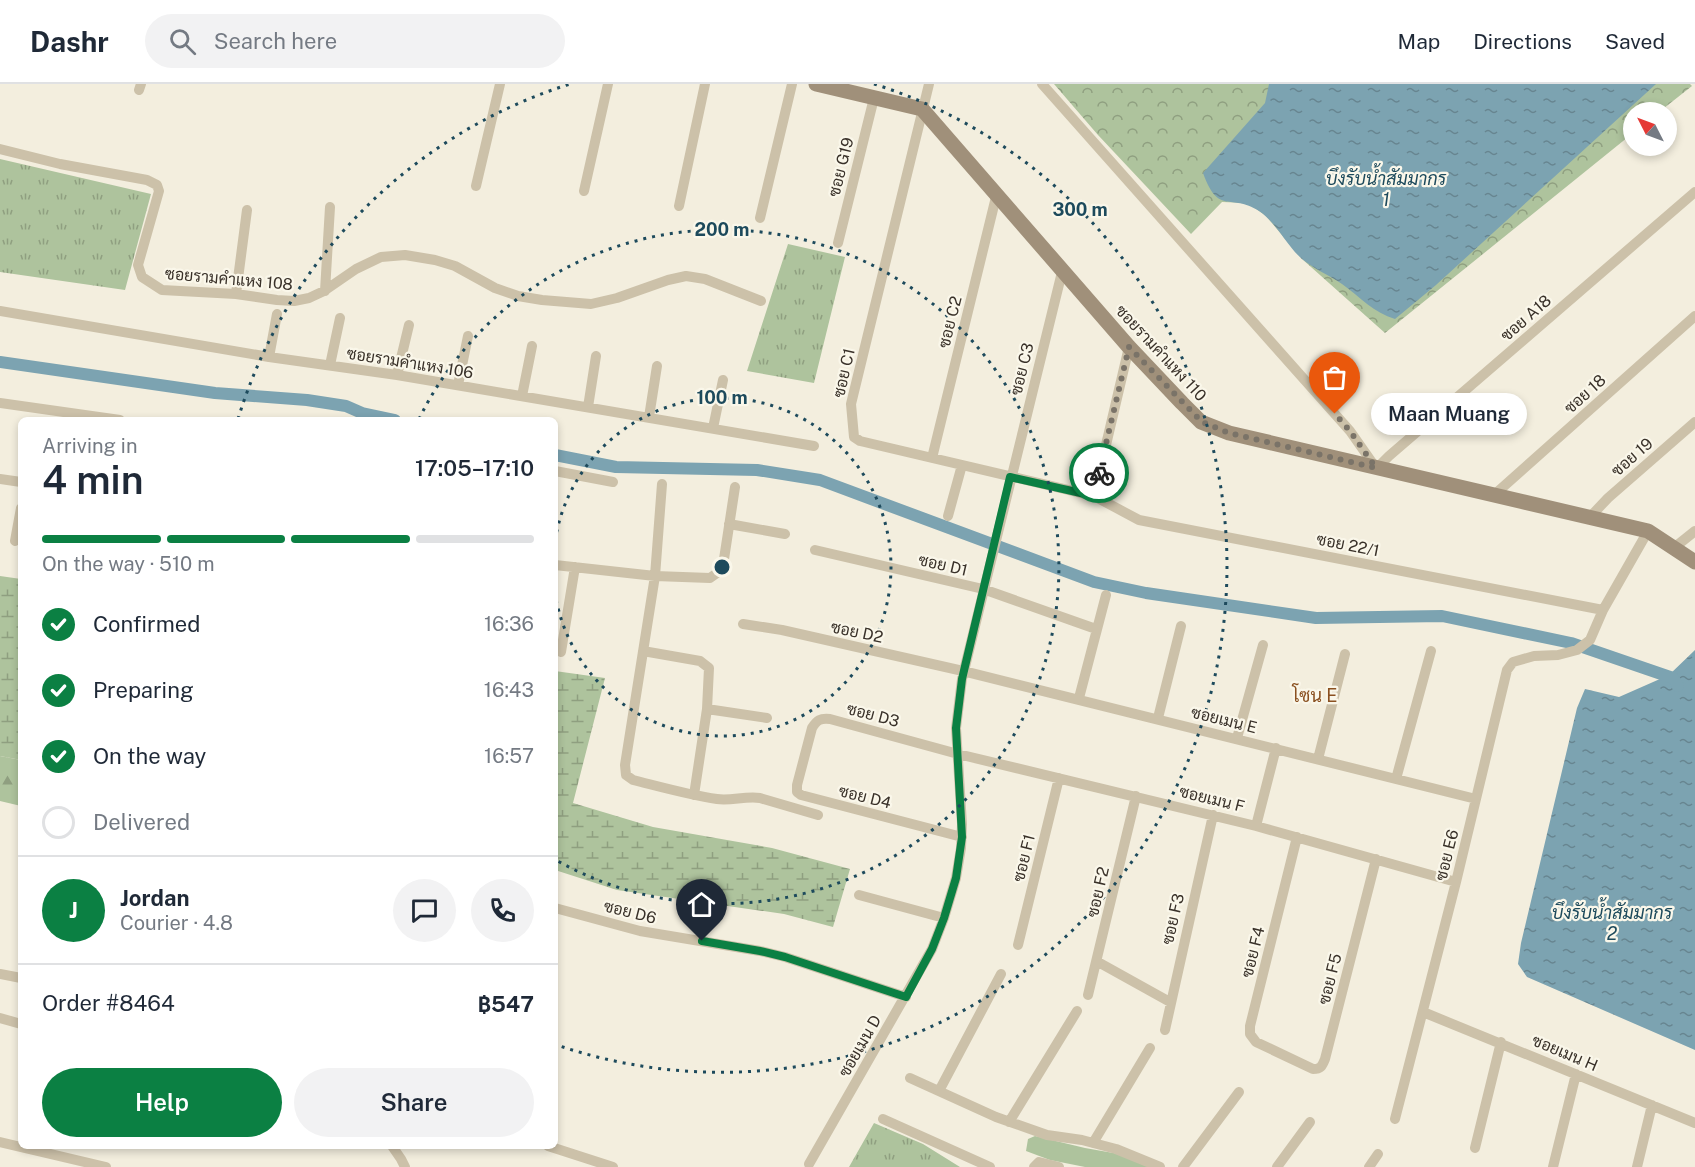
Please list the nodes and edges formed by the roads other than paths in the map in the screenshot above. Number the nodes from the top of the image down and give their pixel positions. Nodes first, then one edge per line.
1 (500, 84) edge
2 (608, 84) edge
3 (705, 84) edge
4 (792, 84) edge
5 (929, 84) edge
6 (1042, 84) edge
7 (820, 85) edge
8 (874, 98) junction
9 (922, 109) junction
10 (0, 149) edge
11 (476, 186) dead end
12 (584, 191) dead end
13 (1695, 192) edge
14 (997, 193) junction
15 (679, 206) dead end
16 (330, 207) dead end
17 (247, 210) dead end
18 (760, 218) dead end
19 (838, 243) dead end
20 (1063, 268) junction
21 (325, 291) junction
22 (236, 294) junction
23 (761, 301) dead end
24 (0, 311) edge
25 (277, 314) dead end
26 (1695, 316) edge
27 (340, 318) dead end
28 (409, 325) dead end
29 (468, 336) dead end
30 (532, 346) dead end
31 (1129, 347) junction
32 (596, 356) dead end
33 (269, 357) junction
34 (330, 365) junction
35 (657, 366) dead end
36 (397, 375) junction
37 (723, 380) dead end
38 (458, 385) junction
39 (522, 396) junction
40 (0, 403) edge
41 (588, 407) junction
42 (99, 417) edge
43 (649, 417) junction
44 (1695, 422) edge
45 (713, 428) junction
46 (814, 446) dead end
47 (932, 458) junction
48 (962, 465) junction
49 (1378, 468) junction
50 (558, 472) edge
51 (1010, 477) junction
52 (0, 479) edge
53 (18, 482) edge
54 (613, 482) dead end
55 (662, 484) dead end
56 (735, 487) dead end
57 (1494, 495) junction
58 (1094, 496) junction
59 (948, 516) dead end
60 (1590, 518) junction
61 (18, 524) edge
62 (729, 524) junction
63 (999, 528) joint
64 (1648, 531) junction
65 (1695, 531) edge
66 (785, 534) dead end
67 (15, 541) dead end
68 (1675, 547) junction
69 (815, 550) dead end
70 (1695, 562) edge
71 (558, 565) edge
72 (575, 567) junction
73 (655, 576) junction
74 (983, 589) junction
75 (1106, 595) dead end
76 (1603, 610) junction
77 (743, 624) dead end
78 (1181, 626) dead end
79 (1096, 629) junction
80 (1263, 645) dead end
81 (643, 651) junction
82 (1431, 651) dead end
83 (561, 652) dead end
84 (1345, 654) dead end
85 (963, 670) junction
86 (1079, 698) junction
87 (708, 709) junction
88 (767, 718) dead end
89 (1158, 718) junction
90 (1237, 738) junction
91 (1276, 748) junction
92 (958, 754) junction
93 (805, 757) joint
94 (1318, 759) junction
95 (1059, 778) junction
96 (1396, 779) junction
97 (694, 795) junction
98 (1136, 796) junction
99 (1476, 799) junction
100 (818, 815) dead end
101 (1213, 815) junction
102 (1256, 826) junction
103 (962, 837) junction
104 (1297, 837) junction
105 (1377, 859) junction
106 (1456, 882) junction
107 (859, 895) dead end
108 (558, 909) edge
109 (944, 918) junction
110 (1018, 945) dead end
111 (1098, 962) junction
112 (0, 974) edge
113 (1001, 974) dead end
114 (18, 977) edge
115 (1089, 995) dead end
116 (906, 997) junction
117 (1170, 1002) junction
118 (1077, 1011) dead end
119 (1423, 1012) junction
120 (0, 1018) edge
121 (18, 1023) edge
122 (1165, 1030) dead end
123 (1501, 1042) junction
124 (1150, 1048) dead end
125 (1285, 1056) joint
126 (1576, 1074) junction
127 (910, 1078) dead end
128 (939, 1091) junction
129 (1239, 1092) dead end
130 (1652, 1105) junction
131 (884, 1119) dead end
132 (1395, 1119) dead end
133 (1009, 1122) junction
134 (1310, 1122) dead end
135 (1695, 1123) edge
136 (0, 1142) edge
137 (1093, 1143) junction
138 (18, 1146) edge
139 (1475, 1148) dead end
140 (29, 1149) edge
141 (394, 1149) edge
142 (557, 1149) edge
143 (1378, 1154) dead end
144 (807, 1166) edge
145 (105, 1167) edge
146 (405, 1167) edge
147 (613, 1167) edge
148 (990, 1167) edge
149 (1034, 1167) edge
150 (1059, 1167) edge
151 (1160, 1167) edge
152 (1183, 1167) edge
153 (1277, 1167) edge
154 (1369, 1167) edge
155 (1553, 1167) edge
156 (1637, 1167) edge

1 - 11 street
2 - 12 street
3 - 15 street
4 - 18 street
5 - 9 street
6 - 49 street
7 - 8 street
8 - 9 street
8 - 19 street, ซอย G19
9 - 14 street, ซอยรามคำแหง 110
9 - 47 street, ซอย C1
10 - 22 street, ซอยรามคำแหง 108
13 - 49 street, ซอย A18
14 - 20 street, ซอยรามคำแหง 110
14 - 47 street, ซอย C2
16 - 21 street
17 - 22 street
20 - 31 street, ซอยรามคำแหง 110
20 - 51 street, ซอย C3
21 - 22 street, ซอยรามคำแหง 108
21 - 23 street, ซอยรามคำแหง 108
24 - 33 street, ซอยรามคําแหง 106
25 - 33 street
26 - 57 street, ซอย 18
27 - 34 street
28 - 36 street
29 - 38 street
30 - 39 street
31 - 49 street, ซอยรามคำแหง 110
31 - 58 street
32 - 41 street
33 - 34 street, ซอยรามคําแหง 106
34 - 36 street, ซอยรามคําแหง 106
35 - 43 street
36 - 38 street, ซอยรามคําแหง 106
37 - 45 street
38 - 39 street, ซอยรามคําแหง 106
39 - 41 street, ซอยรามคําแหง 106
40 - 42 street
41 - 43 street, ซอยรามคําแหง 106
43 - 45 street, ซอยรามคําแหง 106
44 - 60 street, ซอย 19
45 - 46 street, ซอยรามคําแหง 106
47 - 48 street, ซอย C1
48 - 51 street, ซอย C1
48 - 59 street
49 - 57 street, ซอยรามคำแหง 110
50 - 54 street
51 - 58 street, ซอย C1
51 - 63 street, ซอย C3
52 - 53 street
55 - 73 street
56 - 62 street
57 - 60 street, ซอยรามคำแหง 110
58 - 76 street, ซอย 22/1
60 - 64 street, ซอยรามคำแหง 110
61 - 67 street
62 - 66 street
62 - 73 street
63 - 74 street, ซอยเมน D
64 - 68 street, ซอยรามคำแหง 110
64 - 76 street
65 - 68 street
68 - 70 street, ซอยรามคำแหง 110
69 - 74 street, ซอย D1
71 - 72 street
72 - 73 street
72 - 83 street
73 - 81 street
74 - 79 street, ซอย D1
74 - 85 street, ซอยเมน D
75 - 79 street
76 - 99 street, ซอย E6
77 - 85 street, ซอย D2
78 - 89 street
79 - 86 street
80 - 90 street
81 - 87 street
81 - 97 street
82 - 96 street
84 - 94 street
85 - 86 street, ซอยเมน E
85 - 92 street, ซอยเมน D
86 - 89 street, ซอยเมน E
87 - 88 street
87 - 97 street
89 - 90 street, ซอยเมน E
90 - 91 street, ซอยเมน E
91 - 94 street, ซอยเมน E
91 - 102 street
92 - 93 street, ซอย D3
92 - 95 street, ซอยเมน F
92 - 103 street, ซอยเมน D
93 - 103 street, ซอย D4
94 - 96 street, ซอยเมน E
95 - 98 street, ซอยเมน F
95 - 110 street, ซอย F1
96 - 99 street, ซอยเมน E
97 - 100 street
98 - 101 street, ซอยเมน F
98 - 111 street, ซอย F2
99 - 106 street, ซอย E6
101 - 102 street, ซอยเมน F
101 - 117 street, ซอย F3
102 - 104 street, ซอยเมน F
103 - 109 street, ซอยเมน D
104 - 105 street, ซอยเมน F
104 - 125 street, ซอย F4
105 - 106 street, ซอยเมน F
105 - 125 street, ซอย F5
106 - 119 street, ซอย E6
107 - 109 street
108 - 116 street, ซอย D6
109 - 116 street, ซอยเมน D
111 - 115 street, ซอย F2
111 - 117 street
112 - 114 street
113 - 128 street
116 - 144 street, ซอยเมน D
117 - 122 street, ซอย F3
118 - 133 street
119 - 123 street, ซอยเมน H
119 - 132 street, ซอย E6
120 - 121 street
123 - 126 street, ซอยเมน H
123 - 139 street
124 - 137 street
126 - 130 street, ซอยเมน H
126 - 155 street
127 - 128 street
128 - 133 street
129 - 152 street
130 - 135 street, ซอยเมน H
130 - 156 street
131 - 148 street
133 - 137 street
134 - 153 street
136 - 138 street
137 - 151 street
140 - 145 street
141 - 146 street
142 - 147 street
143 - 154 street
149 - 150 street

